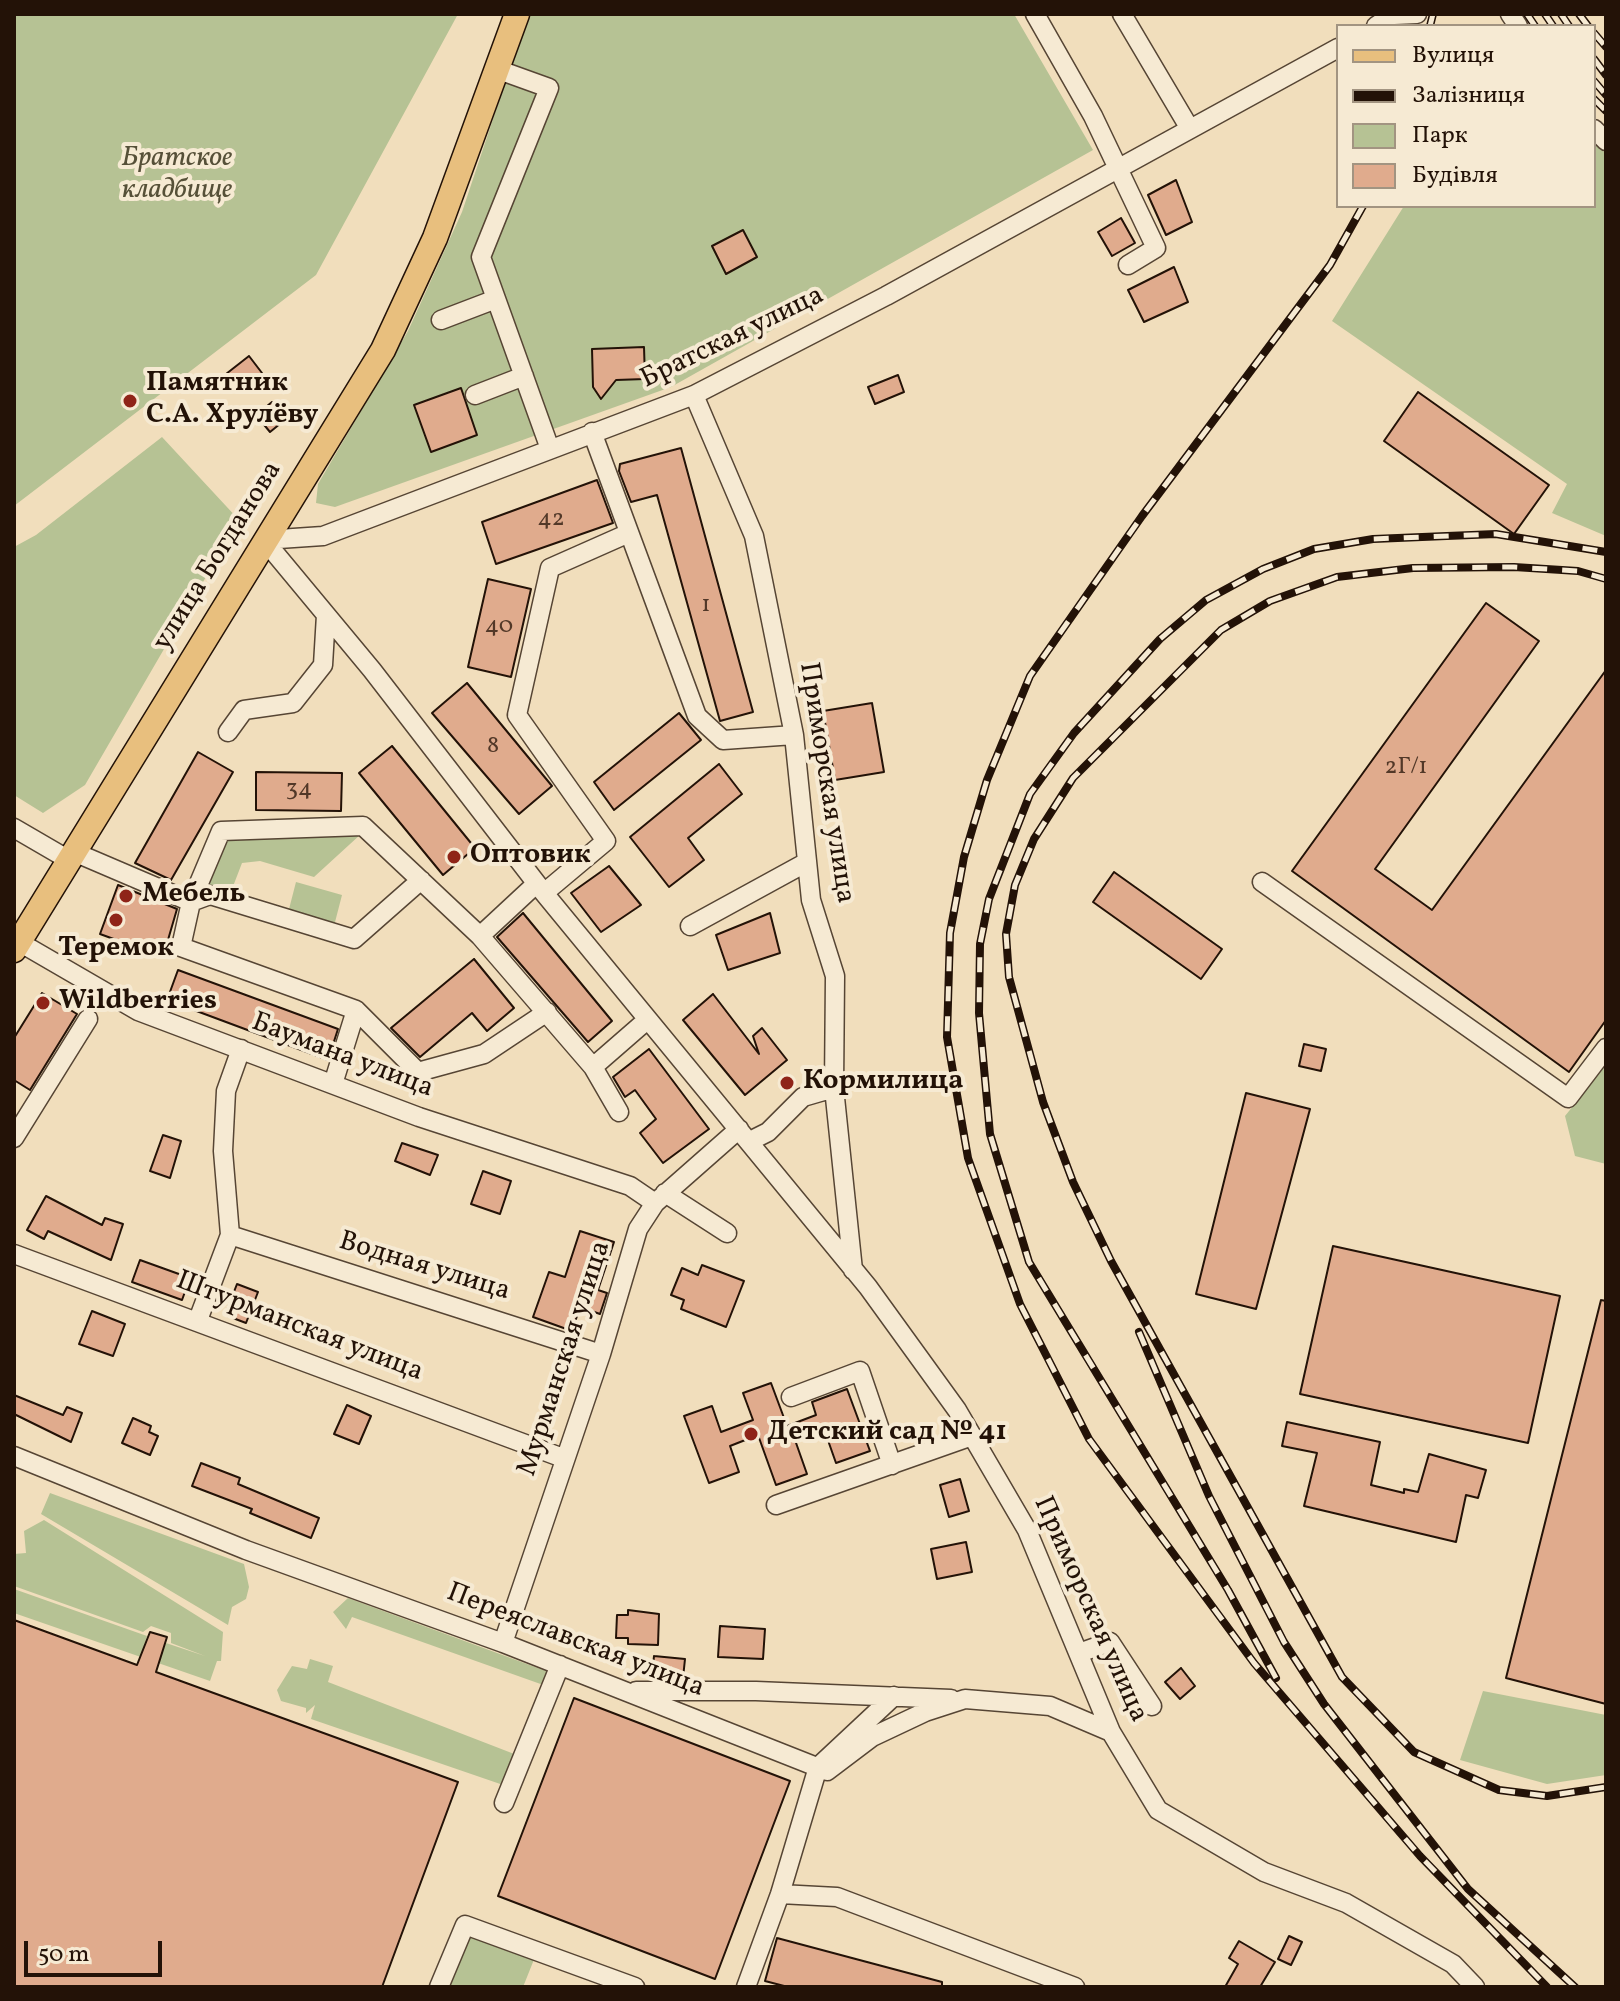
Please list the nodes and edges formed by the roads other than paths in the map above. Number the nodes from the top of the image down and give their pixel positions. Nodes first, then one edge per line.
1 (517, 14) edge
2 (1035, 14) edge
3 (1122, 14) edge
4 (1394, 14) edge
5 (1417, 14) edge
6 (1336, 49) edge
7 (499, 70) junction
8 (1190, 129) junction
9 (1115, 167) junction
10 (1128, 265) dead end
11 (496, 299) junction
12 (441, 320) dead end
13 (524, 376) junction
14 (475, 395) dead end
15 (694, 395) junction
16 (592, 432) junction
17 (550, 449) junction
18 (629, 533) junction
19 (264, 540) junction
20 (326, 615) junction
21 (228, 732) dead end
22 (794, 735) junction
23 (14, 828) edge
24 (71, 856) junction
25 (807, 862) junction
26 (421, 880) junction
27 (1262, 882) dead end
28 (540, 888) junction
29 (191, 902) junction
30 (690, 926) dead end
31 (480, 936) junction
32 (17, 946) edge
33 (356, 1010) junction
34 (547, 1012) junction
35 (88, 1019) dead end
36 (647, 1020) junction
37 (1606, 1048) edge
38 (241, 1049) junction
39 (593, 1067) junction
40 (333, 1084) junction
41 (834, 1088) junction
42 (619, 1112) dead end
43 (745, 1135) junction
44 (14, 1138) edge
45 (660, 1198) junction
46 (727, 1233) dead end
47 (230, 1235) junction
48 (14, 1254) edge
49 (853, 1270) junction
50 (198, 1320) junction
51 (601, 1354) junction
52 (791, 1397) dead end
53 (972, 1436) junction
54 (14, 1456) edge
55 (563, 1458) junction
56 (892, 1465) junction
57 (776, 1505) dead end
58 (503, 1643) junction
59 (1079, 1653) junction
60 (560, 1665) junction
61 (626, 1691) junction
62 (894, 1696) junction
63 (965, 1699) junction
64 (1152, 1706) dead end
65 (1111, 1732) junction
66 (818, 1767) junction
67 (504, 1803) dead end
68 (780, 1894) junction
69 (439, 1987) edge
70 (635, 1987) edge
71 (746, 1987) edge
72 (1075, 1987) edge
73 (1475, 1987) edge

1 - 7 main road, улица Богданова
2 - 9 street
3 - 8 street
4 - 5 street
6 - 8 street, Братская улица
7 - 11 street
7 - 19 main road, улица Богданова
8 - 9 street, Братская улица
9 - 10 street
9 - 15 street, Братская улица
11 - 12 street
11 - 13 street
13 - 14 street
13 - 17 street
15 - 16 street, Братская улица
15 - 22 street, Приморская улица
16 - 17 street, Братская улица
16 - 18 street
17 - 19 street, Братская улица
18 - 22 street
18 - 28 street
19 - 20 street, Приморская улица
19 - 24 main road, улица Богданова
20 - 21 street
20 - 28 street, Приморская улица
22 - 25 street, Приморская улица
23 - 24 street
24 - 29 street
24 - 32 main road, улица Богданова
25 - 30 street
25 - 41 street, Приморская улица
26 - 29 street
26 - 29 street
26 - 31 street
27 - 37 street
28 - 31 street
28 - 36 street, Приморская улица
29 - 33 street
31 - 34 street
32 - 38 street, Баумана улица
33 - 34 street
33 - 40 street
34 - 39 street
35 - 44 street
36 - 39 street
36 - 43 street, Приморская улица
38 - 40 street, Баумана улица
38 - 47 street
39 - 42 street
40 - 45 street, Баумана улица
41 - 43 street
41 - 49 street, Приморская улица
43 - 45 street, Мурманская улица
43 - 49 street, Приморская улица
45 - 46 street, Баумана улица
45 - 51 street, Мурманская улица
47 - 50 street
47 - 51 street, Водная улица
48 - 50 street, Штурманская улица
49 - 53 street, Приморская улица
50 - 55 street, Штурманская улица
51 - 55 street, Мурманская улица
52 - 56 street
53 - 56 street
53 - 59 street, Приморская улица
54 - 58 street, Переяславская улица
55 - 58 street, Мурманская улица
56 - 57 street
58 - 60 street, Переяславская улица
59 - 64 street
59 - 65 street, Приморская улица
60 - 61 street, Переяславская улица
60 - 67 street
61 - 62 street
61 - 66 street, Переяславская улица
62 - 63 street
62 - 66 street
63 - 65 street
63 - 66 street
65 - 73 street, Приморская улица
66 - 68 street
68 - 71 street
68 - 72 street
69 - 70 street

